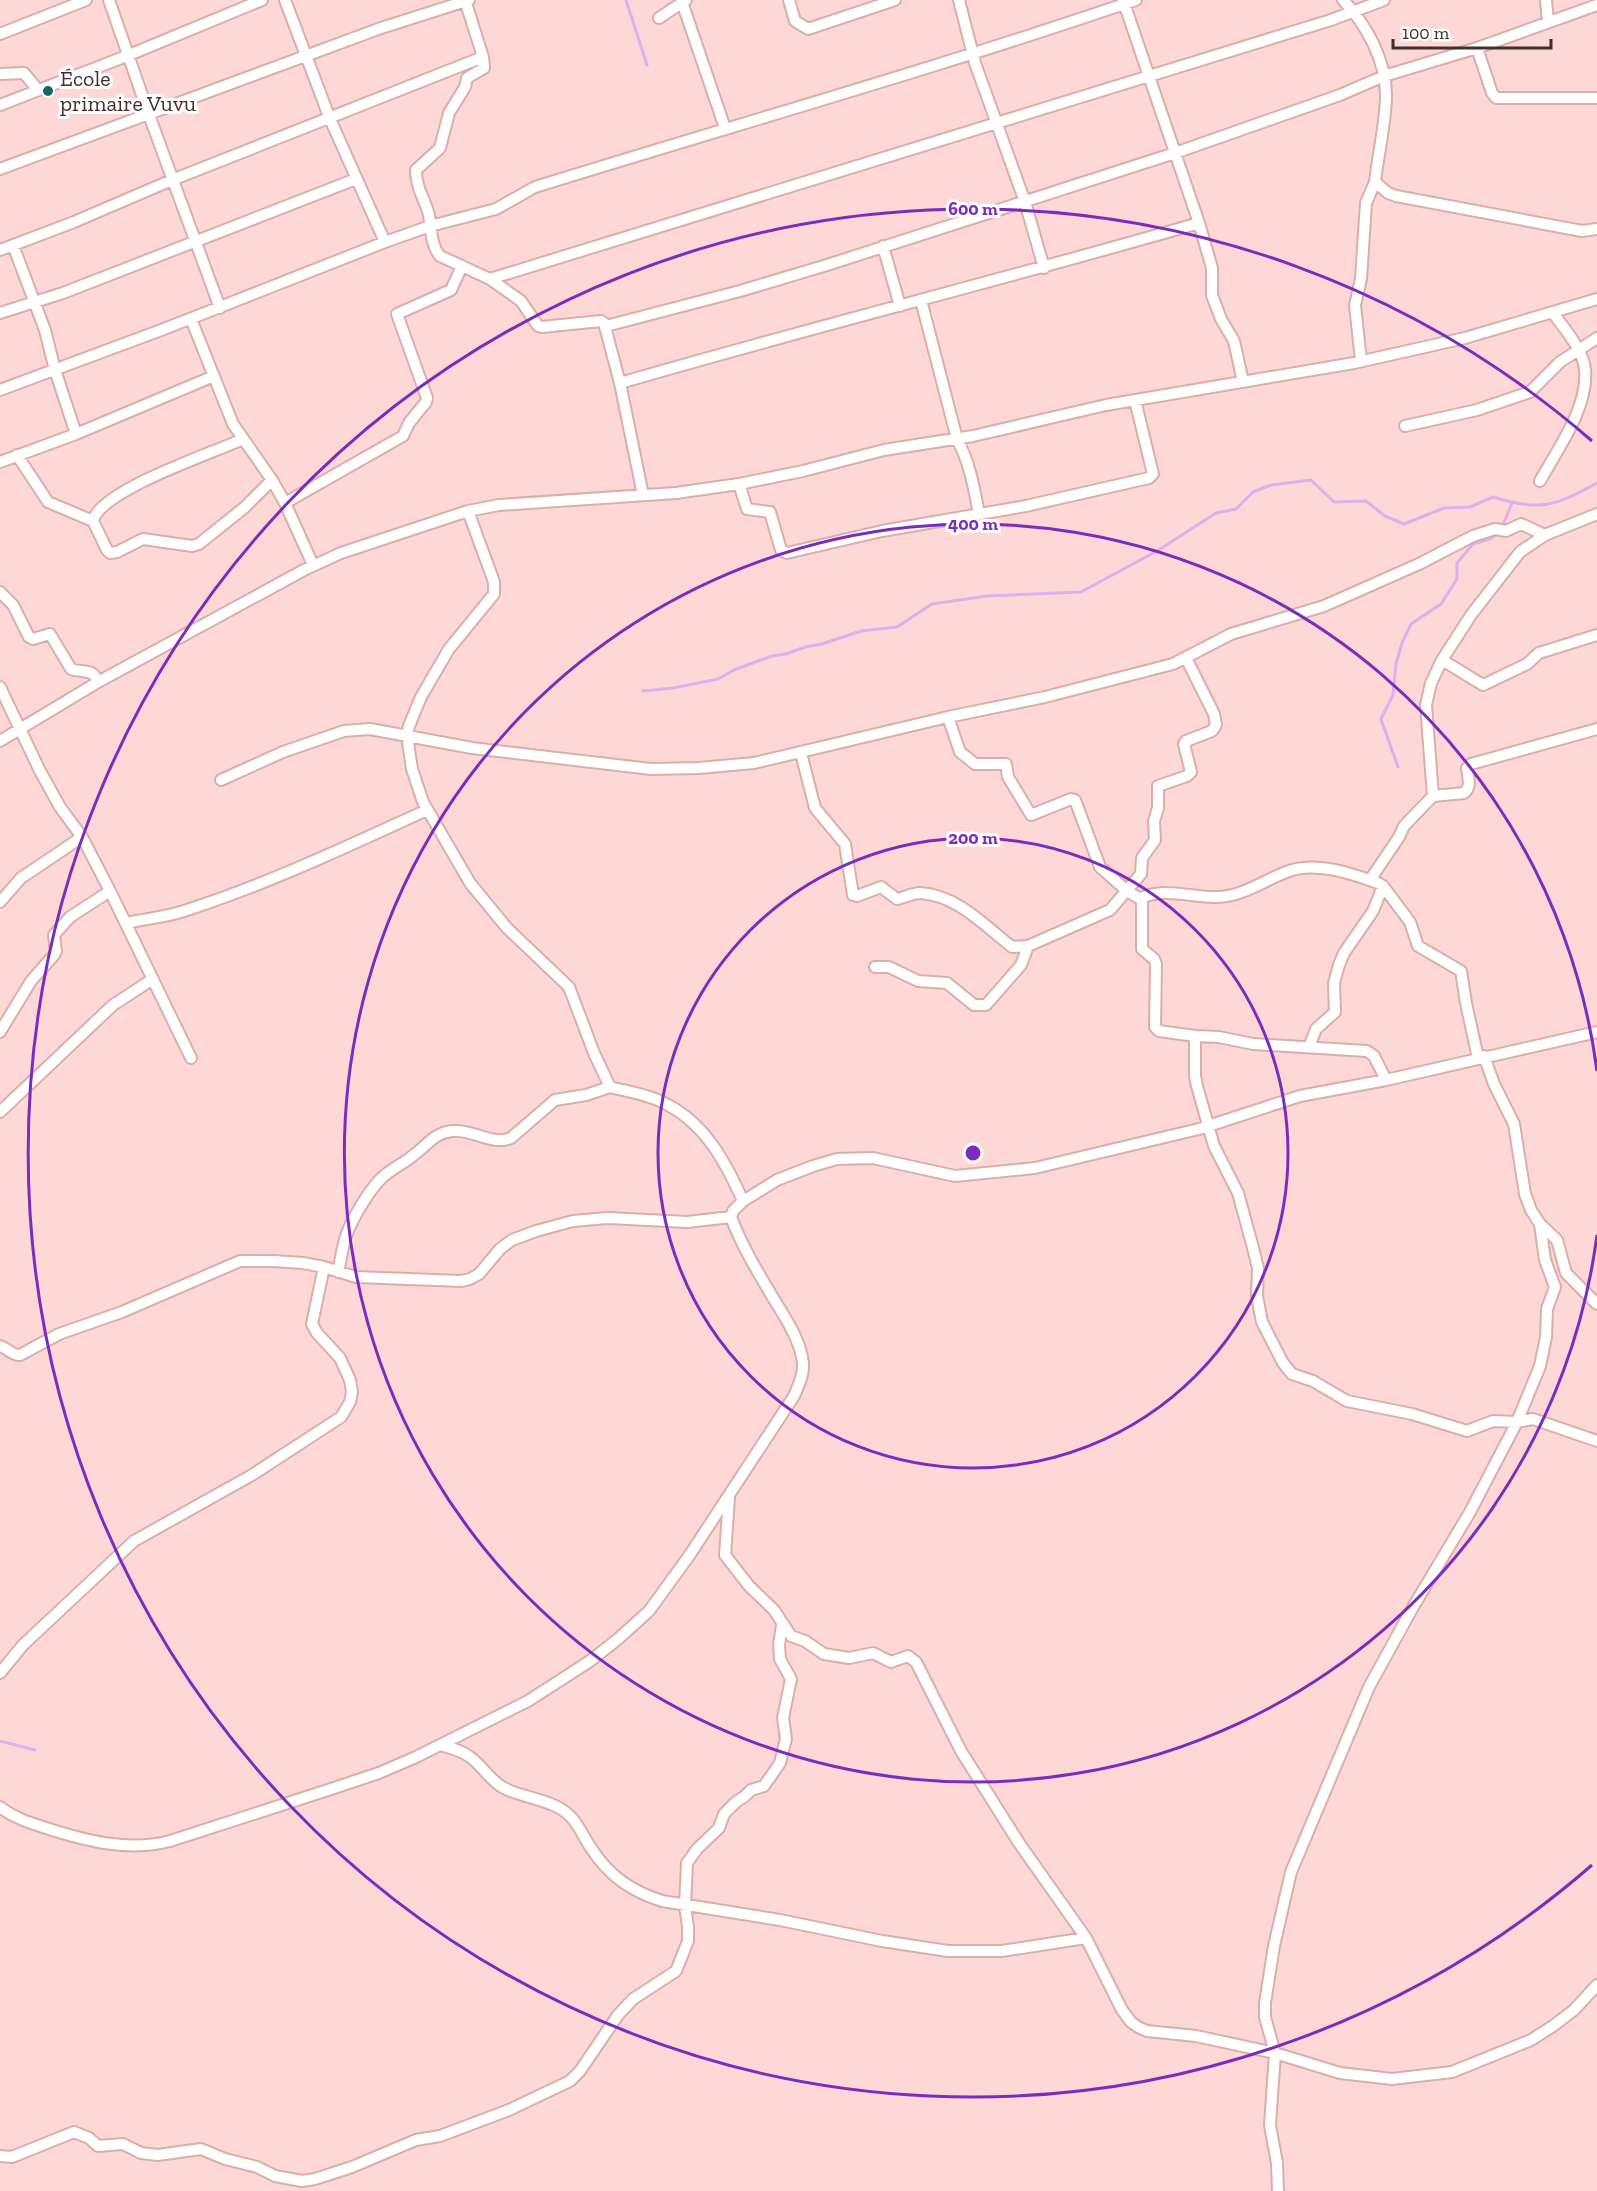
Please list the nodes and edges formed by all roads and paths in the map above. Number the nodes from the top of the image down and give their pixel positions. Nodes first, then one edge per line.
1 (86, 0) edge
2 (109, 0) edge
3 (262, 0) edge
4 (285, 0) edge
5 (466, 0) edge
6 (789, 0) edge
7 (895, 0) edge
8 (959, 0) edge
9 (1136, 0) edge
10 (1343, 0) edge
11 (1384, 0) edge
12 (1546, 0) edge
13 (684, 1) edge
14 (1124, 2) edge
15 (1597, 5) edge
16 (1354, 11) junction
17 (659, 18) dead end
18 (1548, 22) junction
19 (0, 34) edge
20 (1477, 48) junction
21 (129, 55) junction
22 (974, 55) junction
23 (306, 56) junction
24 (483, 57) junction
25 (0, 74) edge
26 (1147, 75) junction
27 (1384, 76) junction
28 (38, 90) junction
29 (1597, 98) edge
30 (0, 105) edge
31 (149, 115) junction
32 (330, 119) junction
33 (997, 122) junction
34 (725, 128) junction
35 (1175, 153) junction
36 (0, 169) edge
37 (356, 179) junction
38 (172, 180) junction
39 (1375, 182) junction
40 (1025, 202) junction
41 (1199, 223) junction
42 (430, 226) junction
43 (1597, 229) edge
44 (196, 242) junction
45 (385, 242) junction
46 (13, 245) junction
47 (883, 246) junction
48 (0, 250) edge
49 (462, 266) junction
50 (1044, 268) junction
51 (489, 279) junction
52 (1597, 299) edge
53 (921, 300) junction
54 (36, 302) junction
55 (900, 306) junction
56 (220, 308) junction
57 (0, 313) edge
58 (1552, 313) junction
59 (191, 319) junction
60 (606, 326) junction
61 (1597, 338) edge
62 (1579, 351) junction
63 (1361, 362) junction
64 (55, 369) junction
65 (214, 375) junction
66 (1243, 382) junction
67 (620, 383) junction
68 (0, 390) edge
69 (1135, 400) junction
70 (1405, 426) dead end
71 (76, 434) junction
72 (243, 438) junction
73 (957, 439) junction
74 (17, 455) junction
75 (0, 462) edge
76 (272, 480) junction
77 (1540, 481) dead end
78 (739, 484) junction
79 (643, 495) junction
80 (285, 503) junction
81 (468, 511) junction
82 (979, 514) junction
83 (1597, 514) edge
84 (93, 521) junction
85 (1545, 535) junction
86 (313, 565) junction
87 (0, 592) edge
88 (1597, 635) edge
89 (1186, 658) junction
90 (1442, 660) junction
91 (98, 681) junction
92 (0, 687) edge
93 (948, 717) junction
94 (20, 729) junction
95 (1597, 729) edge
96 (407, 736) junction
97 (0, 741) edge
98 (801, 753) junction
99 (221, 780) dead end
100 (1433, 796) junction
101 (427, 810) junction
102 (82, 837) junction
103 (1370, 880) junction
104 (1383, 886) junction
105 (110, 891) junction
106 (1127, 891) junction
107 (1141, 898) junction
108 (0, 902) edge
109 (126, 923) junction
110 (1028, 946) junction
111 (875, 967) dead end
112 (153, 979) junction
113 (0, 1032) edge
114 (1597, 1032) edge
115 (1195, 1036) junction
116 (1309, 1047) junction
117 (1481, 1057) junction
118 (191, 1058) dead end
119 (1386, 1080) junction
120 (610, 1087) junction
121 (0, 1112) edge
122 (1208, 1127) junction
123 (743, 1201) junction
124 (730, 1217) junction
125 (1540, 1224) junction
126 (324, 1267) junction
127 (338, 1272) junction
128 (1597, 1304) edge
129 (0, 1346) edge
130 (1517, 1422) junction
131 (1597, 1442) edge
132 (729, 1494) junction
133 (782, 1625) junction
134 (0, 1673) edge
135 (440, 1745) junction
136 (0, 1807) edge
137 (685, 1906) junction
138 (1086, 1938) junction
139 (1597, 1985) edge
140 (1275, 2053) junction
141 (0, 2156) edge
142 (1278, 2191) edge

1 - 19 street
2 - 21 street
3 - 21 street
4 - 23 street
5 - 23 street
5 - 24 street
6 - 7 street
8 - 22 street
9 - 14 street
10 - 16 street
11 - 16 street
12 - 18 street
13 - 17 street
13 - 34 street
14 - 22 street
14 - 26 street
15 - 18 street
16 - 26 street
16 - 27 street
18 - 20 street
20 - 27 street
20 - 29 street
21 - 28 street
21 - 31 street
22 - 33 street
22 - 34 street
23 - 31 street
23 - 32 street
24 - 32 street
24 - 42 street
25 - 28 street
26 - 33 street
26 - 35 street
27 - 35 street
27 - 39 street
28 - 30 street
31 - 36 street
31 - 38 street
32 - 37 street
32 - 38 street
33 - 40 street
33 - 51 street
34 - 42 street
35 - 40 street
35 - 41 street
37 - 44 street
37 - 45 street
38 - 44 street
38 - 46 street
39 - 43 street
39 - 63 street
40 - 47 street
40 - 50 street
41 - 50 street
41 - 66 street
42 - 45 street
42 - 49 street
44 - 54 street
44 - 56 street
45 - 56 street
46 - 48 street
46 - 54 street
47 - 55 street
47 - 60 street
49 - 51 street
49 - 80 street
50 - 53 street
51 - 60 street
52 - 58 street
53 - 55 street
53 - 73 street
54 - 57 street
54 - 64 street
55 - 67 street
56 - 59 street
58 - 62 street
58 - 63 street
59 - 64 street
59 - 65 street
60 - 67 street
61 - 62 street
62 - 70 street
62 - 77 street
63 - 66 street
64 - 68 street
64 - 71 street
65 - 71 street
65 - 72 street
66 - 69 street
67 - 79 street
69 - 73 street
69 - 82 street
71 - 74 street
72 - 76 street
72 - 84 street
73 - 78 street
73 - 82 street
74 - 75 street
74 - 84 street
76 - 80 street
76 - 84 street
78 - 79 street
78 - 82 street
79 - 81 street
80 - 86 street
81 - 86 street
81 - 96 street
83 - 85 street
85 - 89 street
85 - 90 street
86 - 91 street
87 - 91 street
88 - 90 street
89 - 93 street
89 - 106 street
90 - 100 street
91 - 94 street
92 - 94 street
93 - 98 street
93 - 106 street
94 - 97 street
94 - 102 street
95 - 100 street
96 - 98 street
96 - 99 street
96 - 101 street
98 - 110 street
100 - 103 street
101 - 109 street
101 - 120 street
102 - 105 street
102 - 108 street
103 - 104 street
103 - 107 street
104 - 116 street
104 - 117 street
105 - 109 street
105 - 113 street
106 - 107 street
106 - 110 street
107 - 115 street
109 - 112 street
110 - 111 street
112 - 118 street
112 - 121 street
114 - 117 street
115 - 116 street
115 - 122 street
116 - 119 street
117 - 119 street
117 - 125 street
119 - 122 street
120 - 123 street
120 - 127 street
122 - 123 street
122 - 130 street
123 - 124 street
124 - 127 street
124 - 132 street
125 - 128 street
125 - 130 street
126 - 127 street
126 - 129 street
126 - 134 street
130 - 131 street
130 - 140 street
132 - 133 street
132 - 135 street
133 - 137 street
133 - 138 street
135 - 136 street
135 - 137 street
137 - 138 street
137 - 141 street
138 - 140 street
139 - 140 street
140 - 142 street

